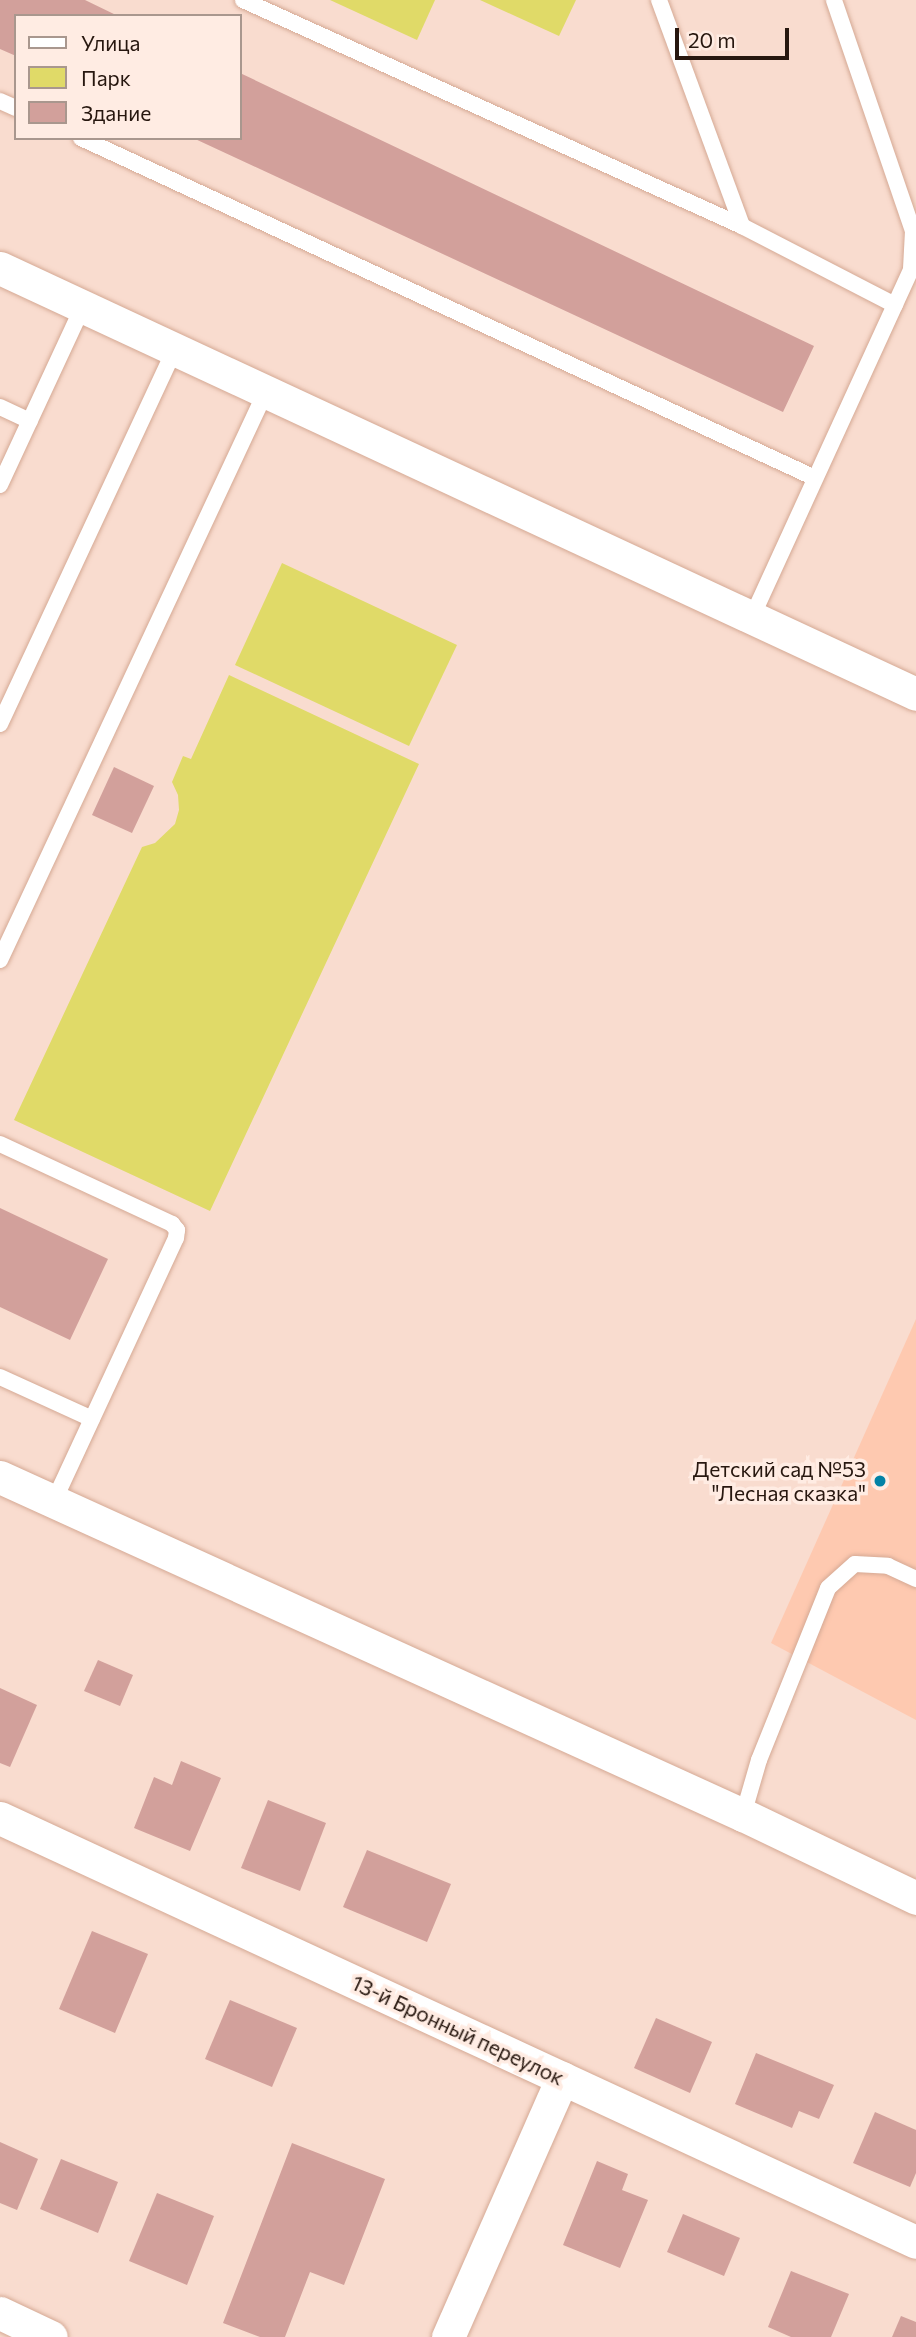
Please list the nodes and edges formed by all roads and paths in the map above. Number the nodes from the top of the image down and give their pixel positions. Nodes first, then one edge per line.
1 (243, 0) edge
2 (659, 0) edge
3 (834, 0) edge
4 (85, 140) edge
5 (742, 226) junction
6 (0, 268) edge
7 (895, 305) junction
8 (83, 306) junction
9 (175, 349) junction
10 (266, 391) junction
11 (0, 407) edge
12 (30, 421) junction
13 (814, 478) junction
14 (0, 485) edge
15 (752, 618) junction
16 (916, 694) edge
17 (0, 724) edge
18 (0, 960) edge
19 (0, 1144) edge
20 (0, 1377) edge
21 (92, 1419) junction
22 (0, 1477) edge
23 (54, 1501) junction
24 (916, 1579) edge
25 (743, 1815) junction
26 (0, 1818) edge
27 (916, 1898) edge
28 (562, 2078) junction
29 (916, 2242) edge
30 (0, 2312) edge
31 (51, 2337) edge
32 (449, 2337) edge

1 - 5 lane
2 - 5 lane
3 - 7 lane
4 - 13 lane
5 - 7 lane
6 - 8 street
7 - 13 lane
8 - 9 street
8 - 12 lane
9 - 10 street
9 - 17 lane
10 - 15 street
10 - 18 lane
11 - 12 lane
12 - 14 lane
13 - 15 lane
15 - 16 street
19 - 21 lane
20 - 21 lane
21 - 23 lane
22 - 23 street
23 - 25 street
24 - 25 lane
25 - 27 street
26 - 28 street, 13-й Бронный переулок
28 - 29 street, 13-й Бронный переулок
28 - 32 street
30 - 31 street

